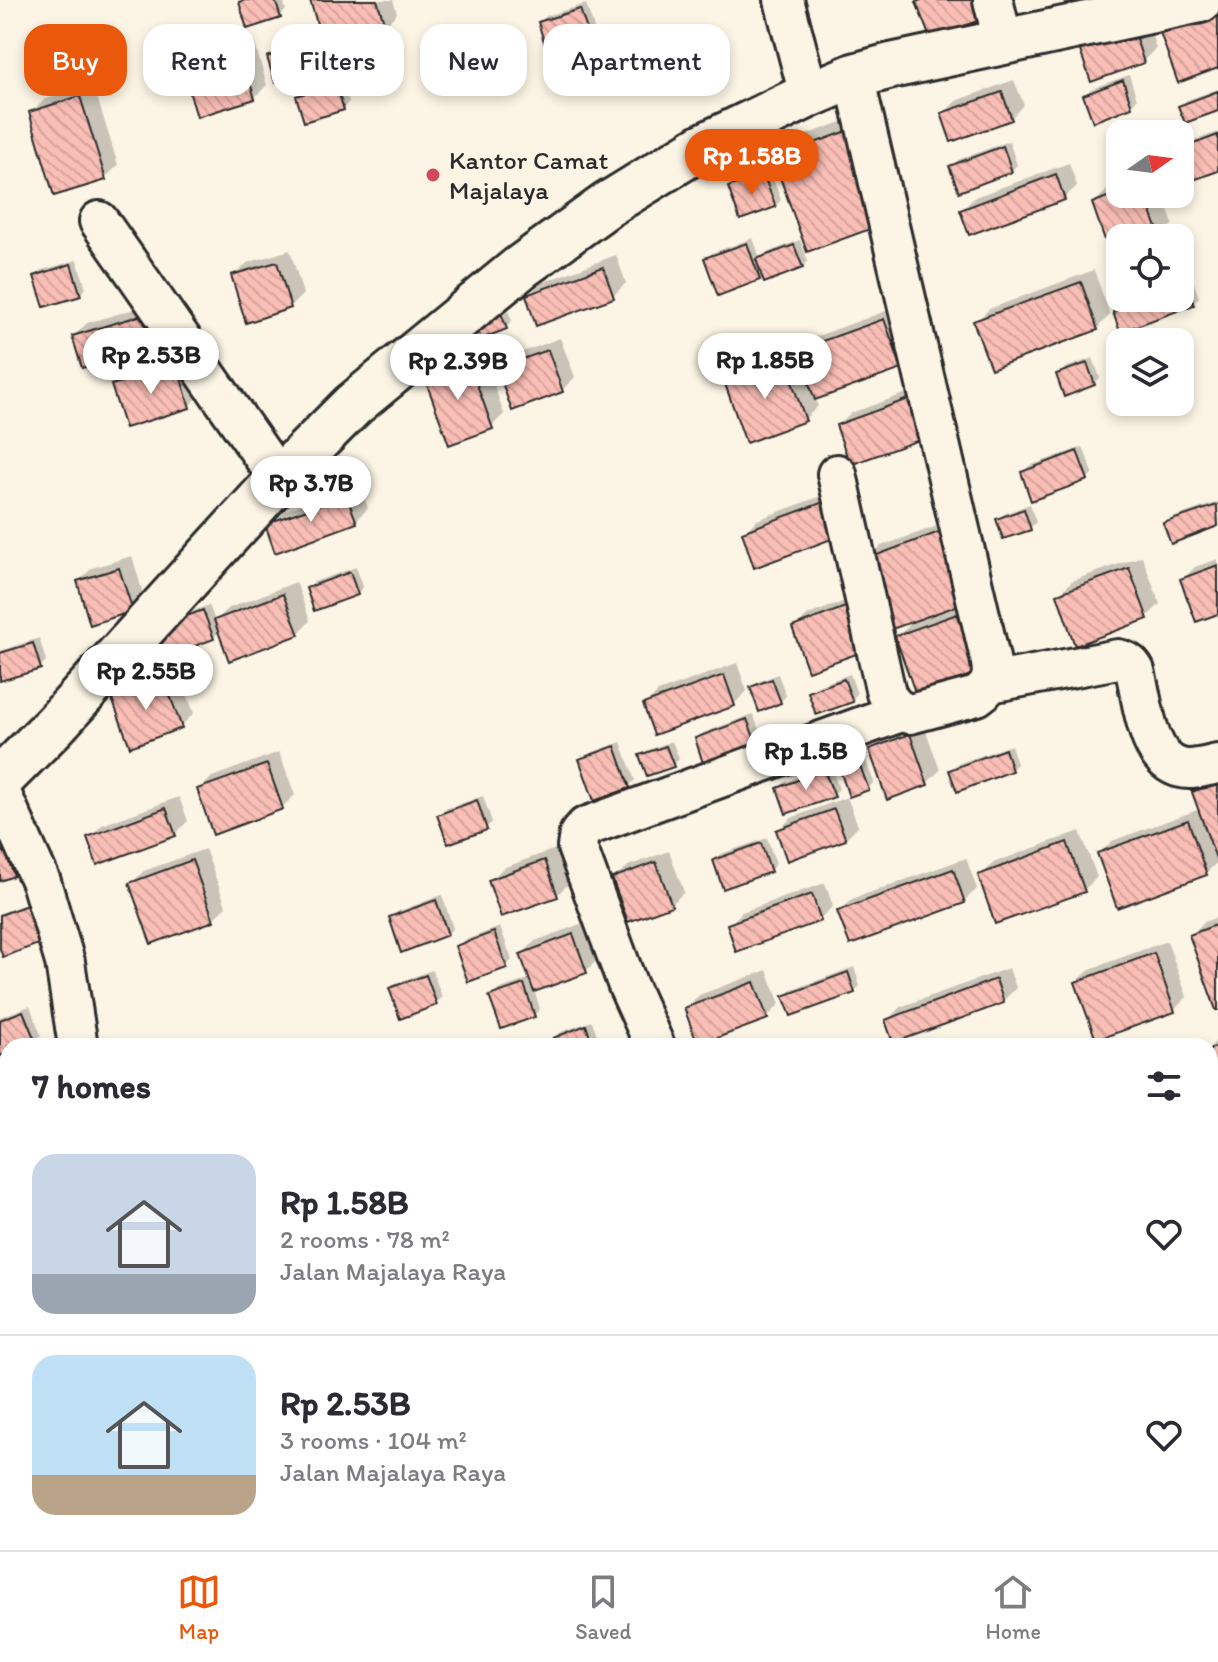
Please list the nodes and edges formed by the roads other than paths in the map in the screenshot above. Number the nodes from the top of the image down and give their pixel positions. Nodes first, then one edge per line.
1 (784, 0) edge
2 (1200, 0) edge
3 (998, 21) edge
4 (854, 76) junction
5 (809, 95) junction
6 (99, 221) dead end
7 (837, 474) dead end
8 (279, 479) junction
9 (990, 683) junction
10 (901, 712) junction
11 (1218, 764) edge
12 (0, 780) edge
13 (0, 791) edge
14 (77, 1038) edge
15 (651, 1038) edge

1 - 5 street
2 - 3 street
3 - 4 street
4 - 5 street
4 - 9 street
5 - 8 street
6 - 8 street
7 - 10 street
8 - 12 street
9 - 10 street
9 - 11 street
10 - 15 street
13 - 14 street

